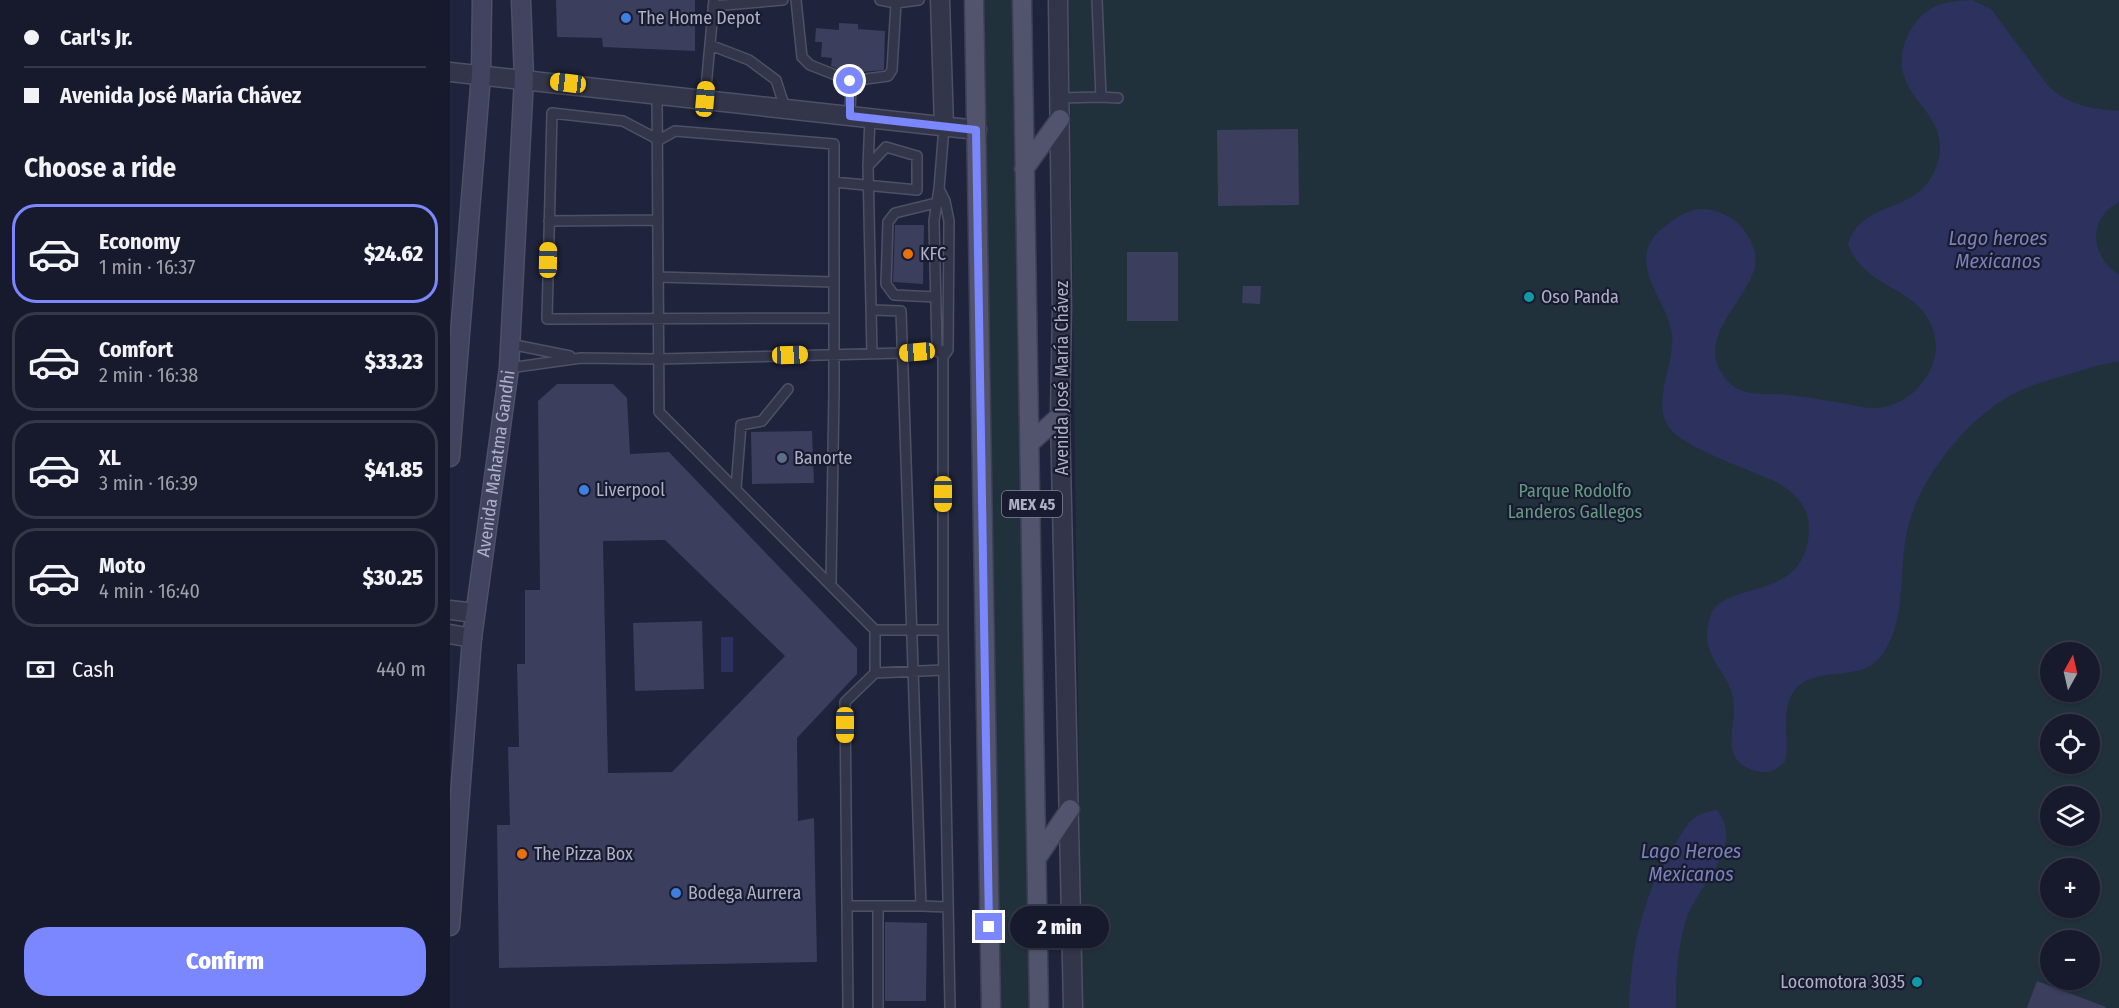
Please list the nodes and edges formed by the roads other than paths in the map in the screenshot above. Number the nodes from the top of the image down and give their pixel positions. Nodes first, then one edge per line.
1 (482, 0) edge
2 (521, 0) edge
3 (783, 0) edge
4 (796, 0) edge
5 (880, 0) edge
6 (919, 0) edge
7 (940, 0) edge
8 (974, 0) edge
9 (1022, 0) edge
10 (1058, 0) edge
11 (1097, 0) edge
12 (896, 1) edge
13 (714, 3) edge
14 (710, 45) junction
15 (450, 72) edge
16 (481, 75) junction
17 (524, 78) junction
18 (850, 81) junction
19 (657, 93) junction
20 (1101, 97) junction
21 (1059, 98) junction
22 (1118, 98) dead end
23 (705, 99) junction
24 (785, 108) junction
25 (850, 116) junction
26 (870, 118) junction
27 (1060, 119) junction
28 (944, 127) junction
29 (976, 130) junction
30 (659, 140) junction
31 (868, 166) junction
32 (1024, 169) junction
33 (834, 182) junction
34 (868, 185) junction
35 (939, 189) junction
36 (945, 201) junction
37 (935, 202) junction
38 (658, 220) junction
39 (549, 221) junction
40 (658, 277) junction
41 (834, 282) junction
42 (936, 297) junction
43 (872, 310) junction
44 (834, 318) junction
45 (658, 319) junction
46 (510, 344) junction
47 (943, 352) junction
48 (904, 353) junction
49 (834, 354) junction
50 (872, 354) junction
51 (581, 357) junction
52 (657, 359) junction
53 (509, 368) junction
54 (788, 389) dead end
55 (1060, 416) junction
56 (1031, 442) junction
57 (450, 457) edge
58 (736, 488) junction
59 (831, 583) junction
60 (450, 610) edge
61 (475, 613) junction
62 (875, 630) junction
63 (914, 630) junction
64 (943, 630) junction
65 (450, 634) edge
66 (472, 638) junction
67 (943, 670) junction
68 (914, 671) junction
69 (875, 673) junction
70 (1070, 809) junction
71 (1037, 858) junction
72 (847, 906) junction
73 (878, 906) junction
74 (921, 906) junction
75 (948, 907) junction
76 (450, 926) edge
77 (848, 1008) edge
78 (878, 1008) edge
79 (950, 1008) edge
80 (990, 1008) edge
81 (1039, 1008) edge
82 (1073, 1008) edge

1 - 16 main road
2 - 17 main road, Avenida Mahatma Gandhi
3 - 13 lane
4 - 18 lane
5 - 12 lane
6 - 12 lane
7 - 28 street
8 - 29 main road, MEX 45
9 - 32 main road, Avenida José María Chávez / MEX 45
10 - 21 street, Avenida José María Chávez
11 - 20 lane
12 - 18 lane
13 - 14 lane
14 - 23 lane
14 - 24 lane
15 - 16 street
16 - 17 street
16 - 57 main road
17 - 19 street
17 - 46 main road, Avenida Mahatma Gandhi
18 - 25 lane
19 - 23 street
19 - 30 lane
20 - 21 lane
20 - 22 lane
21 - 27 street, Avenida José María Chávez
23 - 24 street
24 - 25 street
25 - 26 street
26 - 28 street
26 - 31 lane
27 - 32 main road
27 - 55 street, Avenida José María Chávez
28 - 29 street
28 - 35 lane
29 - 80 main road, MEX 45
30 - 33 lane
30 - 38 lane
30 - 39 lane
31 - 34 lane
31 - 34 lane
32 - 56 main road, Avenida José María Chávez / MEX 45
33 - 34 lane
33 - 41 lane
34 - 43 lane
35 - 36 lane
35 - 37 lane
36 - 37 lane
36 - 47 lane
37 - 42 lane
37 - 42 lane
38 - 39 lane
38 - 40 lane
39 - 45 lane
40 - 41 lane
40 - 45 lane
41 - 44 lane
42 - 47 lane
43 - 48 lane
43 - 50 lane
44 - 45 lane
44 - 49 lane
45 - 52 lane
46 - 51 lane
46 - 53 main road, Avenida Mahatma Gandhi
47 - 48 lane
47 - 64 lane
48 - 50 lane
48 - 63 lane
49 - 50 lane
49 - 52 lane
49 - 59 lane
51 - 52 lane
51 - 53 lane
52 - 58 lane
53 - 61 main road, Avenida Mahatma Gandhi
54 - 58 lane
55 - 56 main road
55 - 70 street, Avenida José María Chávez
56 - 71 main road, Avenida José María Chávez / MEX 45
58 - 59 lane
59 - 62 lane
60 - 61 street
61 - 66 main road, Avenida Mahatma Gandhi
62 - 63 lane
62 - 69 lane
63 - 64 lane
63 - 68 lane
64 - 67 lane
65 - 66 street
66 - 76 main road, Avenida Mahatma Gandhi
67 - 68 lane
67 - 75 lane
68 - 69 lane
68 - 74 lane
69 - 72 lane
70 - 71 main road
70 - 82 street, Avenida José María Chávez
71 - 81 main road, Avenida José María Chávez / MEX 45
72 - 73 lane
72 - 77 lane
73 - 74 lane
73 - 78 lane
74 - 75 lane
75 - 79 lane

